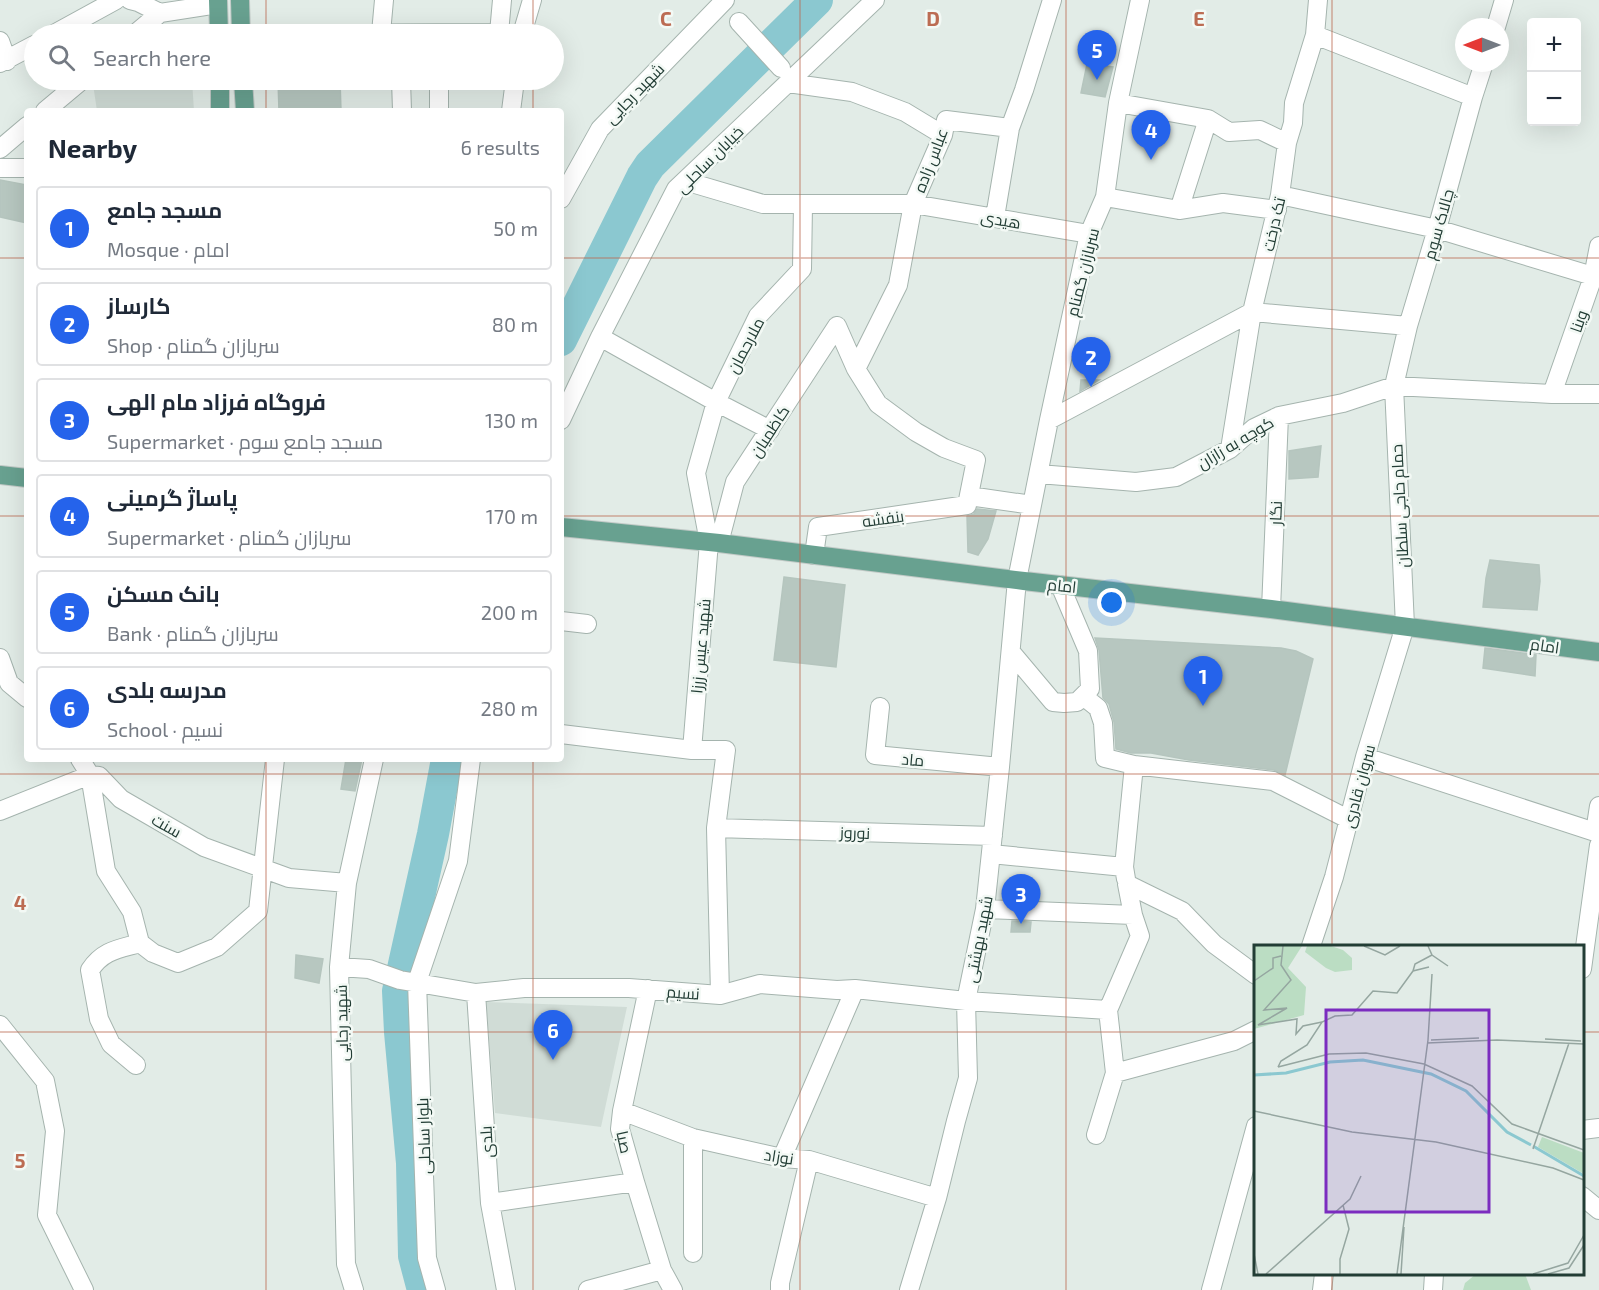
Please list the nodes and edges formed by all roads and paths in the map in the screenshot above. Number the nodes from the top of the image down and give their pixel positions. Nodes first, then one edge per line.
1 (116, 0) edge
2 (130, 0) edge
3 (240, 0) edge
4 (384, 0) edge
5 (501, 0) edge
6 (532, 0) edge
7 (725, 0) edge
8 (875, 0) edge
9 (1052, 0) edge
10 (1140, 0) edge
11 (1318, 0) edge
12 (1504, 0) edge
13 (218, 2) edge
14 (160, 14) junction
15 (1499, 18) edge
16 (739, 22) dead end
17 (72, 24) edge
18 (148, 24) edge
19 (219, 24) edge
20 (241, 24) edge
21 (390, 24) edge
22 (501, 24) edge
23 (525, 24) edge
24 (1315, 36) junction
25 (0, 41) edge
26 (24, 51) edge
27 (4, 62) edge
28 (1481, 72) edge
29 (784, 76) junction
30 (70, 90) edge
31 (220, 90) edge
32 (244, 90) edge
33 (401, 90) edge
34 (439, 90) edge
35 (514, 90) edge
36 (1473, 98) junction
37 (1118, 103) junction
38 (49, 108) edge
39 (220, 108) edge
40 (245, 108) edge
41 (402, 108) edge
42 (439, 108) edge
43 (511, 108) edge
44 (1208, 119) junction
45 (1010, 128) junction
46 (24, 129) edge
47 (943, 135) junction
48 (1287, 142) junction
49 (0, 149) edge
50 (0, 168) edge
51 (24, 168) edge
52 (685, 181) junction
53 (564, 194) edge
54 (1105, 197) junction
55 (1278, 203) junction
56 (913, 204) junction
57 (803, 205) junction
58 (1179, 210) junction
59 (995, 218) junction
60 (1437, 229) junction
61 (1089, 234) junction
62 (1599, 246) edge
63 (1596, 278) edge
64 (1252, 312) junction
65 (1408, 326) junction
66 (600, 337) junction
67 (856, 369) junction
68 (1394, 386) junction
69 (1552, 394) junction
70 (1599, 394) edge
71 (716, 402) junction
72 (564, 414) edge
73 (1279, 416) junction
74 (1049, 420) junction
75 (770, 430) junction
76 (1230, 449) junction
77 (1039, 474) junction
78 (0, 475) edge
79 (24, 478) edge
80 (969, 496) junction
81 (1032, 505) junction
82 (564, 527) edge
83 (714, 542) junction
84 (814, 555) junction
85 (1017, 580) junction
86 (1060, 585) junction
87 (1271, 609) junction
88 (564, 621) edge
89 (587, 624) dead end
90 (1405, 626) junction
91 (1011, 652) junction
92 (1599, 652) edge
93 (0, 658) edge
94 (24, 696) edge
95 (1083, 696) junction
96 (880, 707) dead end
97 (564, 734) edge
98 (692, 750) junction
99 (1365, 757) junction
100 (82, 762) edge
101 (275, 762) edge
102 (373, 762) edge
103 (471, 762) edge
104 (1134, 765) junction
105 (1000, 767) junction
106 (90, 775) junction
107 (1599, 806) edge
108 (0, 811) edge
109 (1348, 819) junction
110 (716, 828) junction
111 (1598, 836) edge
112 (992, 845) junction
113 (263, 869) junction
114 (1126, 875) junction
115 (347, 883) junction
116 (985, 909) junction
117 (1133, 915) junction
118 (140, 943) junction
119 (1311, 945) edge
120 (1584, 952) edge
121 (339, 967) junction
122 (1254, 974) edge
123 (409, 981) junction
124 (648, 989) junction
125 (855, 989) junction
126 (476, 993) junction
127 (720, 995) junction
128 (966, 1001) junction
129 (1108, 1010) junction
130 (0, 1025) edge
131 (1254, 1031) edge
132 (136, 1065) dead end
133 (1115, 1073) junction
134 (622, 1111) junction
135 (1599, 1128) edge
136 (1584, 1130) edge
137 (1096, 1135) dead end
138 (693, 1138) junction
139 (1254, 1138) edge
140 (1251, 1156) edge
141 (782, 1158) junction
142 (809, 1160) junction
143 (635, 1182) junction
144 (937, 1198) junction
145 (1584, 1198) edge
146 (490, 1203) junction
147 (1599, 1210) edge
148 (693, 1253) dead end
149 (662, 1270) junction
150 (1324, 1275) edge
151 (1434, 1275) edge
152 (84, 1290) edge
153 (354, 1290) edge
154 (435, 1290) edge
155 (506, 1290) edge
156 (588, 1290) edge
157 (673, 1290) edge
158 (780, 1290) edge
159 (909, 1290) edge
160 (1211, 1290) edge
161 (1322, 1290) edge
162 (1433, 1290) edge

1 - 17 street
2 - 14 street
3 - 20 main road
4 - 21 street
5 - 22 street
6 - 23 street
7 - 53 street, شهید رجایی
8 - 29 street, خیابان ساحلی
9 - 45 street
10 - 37 street, سربازان گمنام
11 - 24 street, تک درخت
12 - 15 street
13 - 14 street
13 - 19 main road
14 - 18 street
16 - 29 street
24 - 36 street
24 - 48 street, تک درخت
25 - 27 street
26 - 27 street
28 - 36 street, چالاک سوم
29 - 47 street
29 - 52 street, خیابان ساحلی
30 - 38 street
31 - 39 main road
32 - 40 main road
33 - 41 street
34 - 42 street
35 - 43 street
36 - 60 street, چالاک سوم
37 - 44 street
37 - 54 street, سربازان گمنام
44 - 48 street
44 - 58 street
45 - 47 street, عباس زاده
45 - 59 street
46 - 49 street
47 - 56 street, عباس زاده
48 - 55 street, تک درخت
50 - 51 street
52 - 57 street, عباس زاده
52 - 66 street, خیابان ساحلی
54 - 58 street
54 - 61 street, سربازان گمنام
55 - 58 street
55 - 60 street
55 - 64 street, تک درخت
56 - 57 street, عباس زاده
56 - 59 street, هیدی
56 - 67 street
57 - 71 street, ملارحمان
59 - 61 street, هیدی
60 - 63 street
60 - 65 street, چالاک سوم
61 - 74 street, سربازان گمنام
62 - 63 street, وینا
63 - 69 street, وینا
64 - 65 street
64 - 74 street
64 - 76 street, تک درخت
65 - 68 street, چالاک سوم
66 - 71 street
66 - 72 street, خیابان ساحلی
67 - 75 street, کاظمیان
67 - 80 street
68 - 69 street
68 - 73 street, کوچه به زازان
68 - 90 street, حمام حاجی سلطان
69 - 70 street
71 - 75 street
71 - 83 street, ملارحمان
73 - 76 street, کوچه به زازان
73 - 87 street, نگار
74 - 77 street, سربازان گمنام
75 - 83 street, کاظمیان
76 - 77 street, کوچه به زازان
77 - 81 street, سربازان گمنام
78 - 79 main road
80 - 81 street
80 - 84 street, بنفشه
81 - 85 street, سربازان گمنام
82 - 83 main road, امام
83 - 84 main road, امام
83 - 98 street, شهید عیس زرزا
84 - 85 main road, امام
85 - 86 main road, امام
85 - 91 street, شهید بهشتی
86 - 87 main road, امام
86 - 95 street
87 - 90 main road, امام
88 - 89 street
90 - 92 main road, امام
90 - 99 street, سروان قادری
91 - 95 street
91 - 105 street, شهید بهشتی
93 - 94 street
95 - 104 street
96 - 105 street, ماد
97 - 98 street
98 - 110 street
99 - 109 street, سروان قادری
99 - 111 street
100 - 106 street
101 - 113 street
102 - 115 street, شهید رجایی
103 - 123 street
104 - 109 street
104 - 114 street
105 - 112 street, شهید بهشتی
106 - 108 street
106 - 113 street, سنت
106 - 118 street
107 - 111 street
109 - 119 street, سروان قادری
110 - 112 street, نوروز
110 - 127 street
111 - 120 street
112 - 114 street, نوروز
112 - 116 street, شهید بهشتی
113 - 115 street, سنت
113 - 118 street
114 - 117 street
114 - 122 street
115 - 121 street, شهید رجایی
116 - 117 street
116 - 128 street, شهید بهشتی
117 - 129 street
118 - 132 street
121 - 123 street, نسیم
121 - 153 street, شهید رجایی
123 - 126 street, نسیم
123 - 154 street, بلوار ساحلی
124 - 126 street, نسیم
124 - 127 street, نسیم
124 - 134 street, صبا
125 - 127 street, نسیم
125 - 128 street, نسیم
125 - 141 street
126 - 146 street, بلدی
128 - 129 street, نسیم
128 - 144 street, شهید بهشتی
129 - 133 street
130 - 152 street
131 - 133 street
133 - 137 street
134 - 138 street, نوزاد
134 - 143 street, صبا
135 - 136 street
138 - 141 street, نوزاد
138 - 148 street
139 - 140 street
140 - 160 street
141 - 142 street, نوزاد
142 - 144 street, نوزاد
142 - 158 street
143 - 146 street
143 - 149 street, صبا
144 - 159 street, شهید بهشتی
145 - 147 street
146 - 155 street, بلدی
149 - 156 street
149 - 157 street, صبا
150 - 161 street
151 - 162 street

